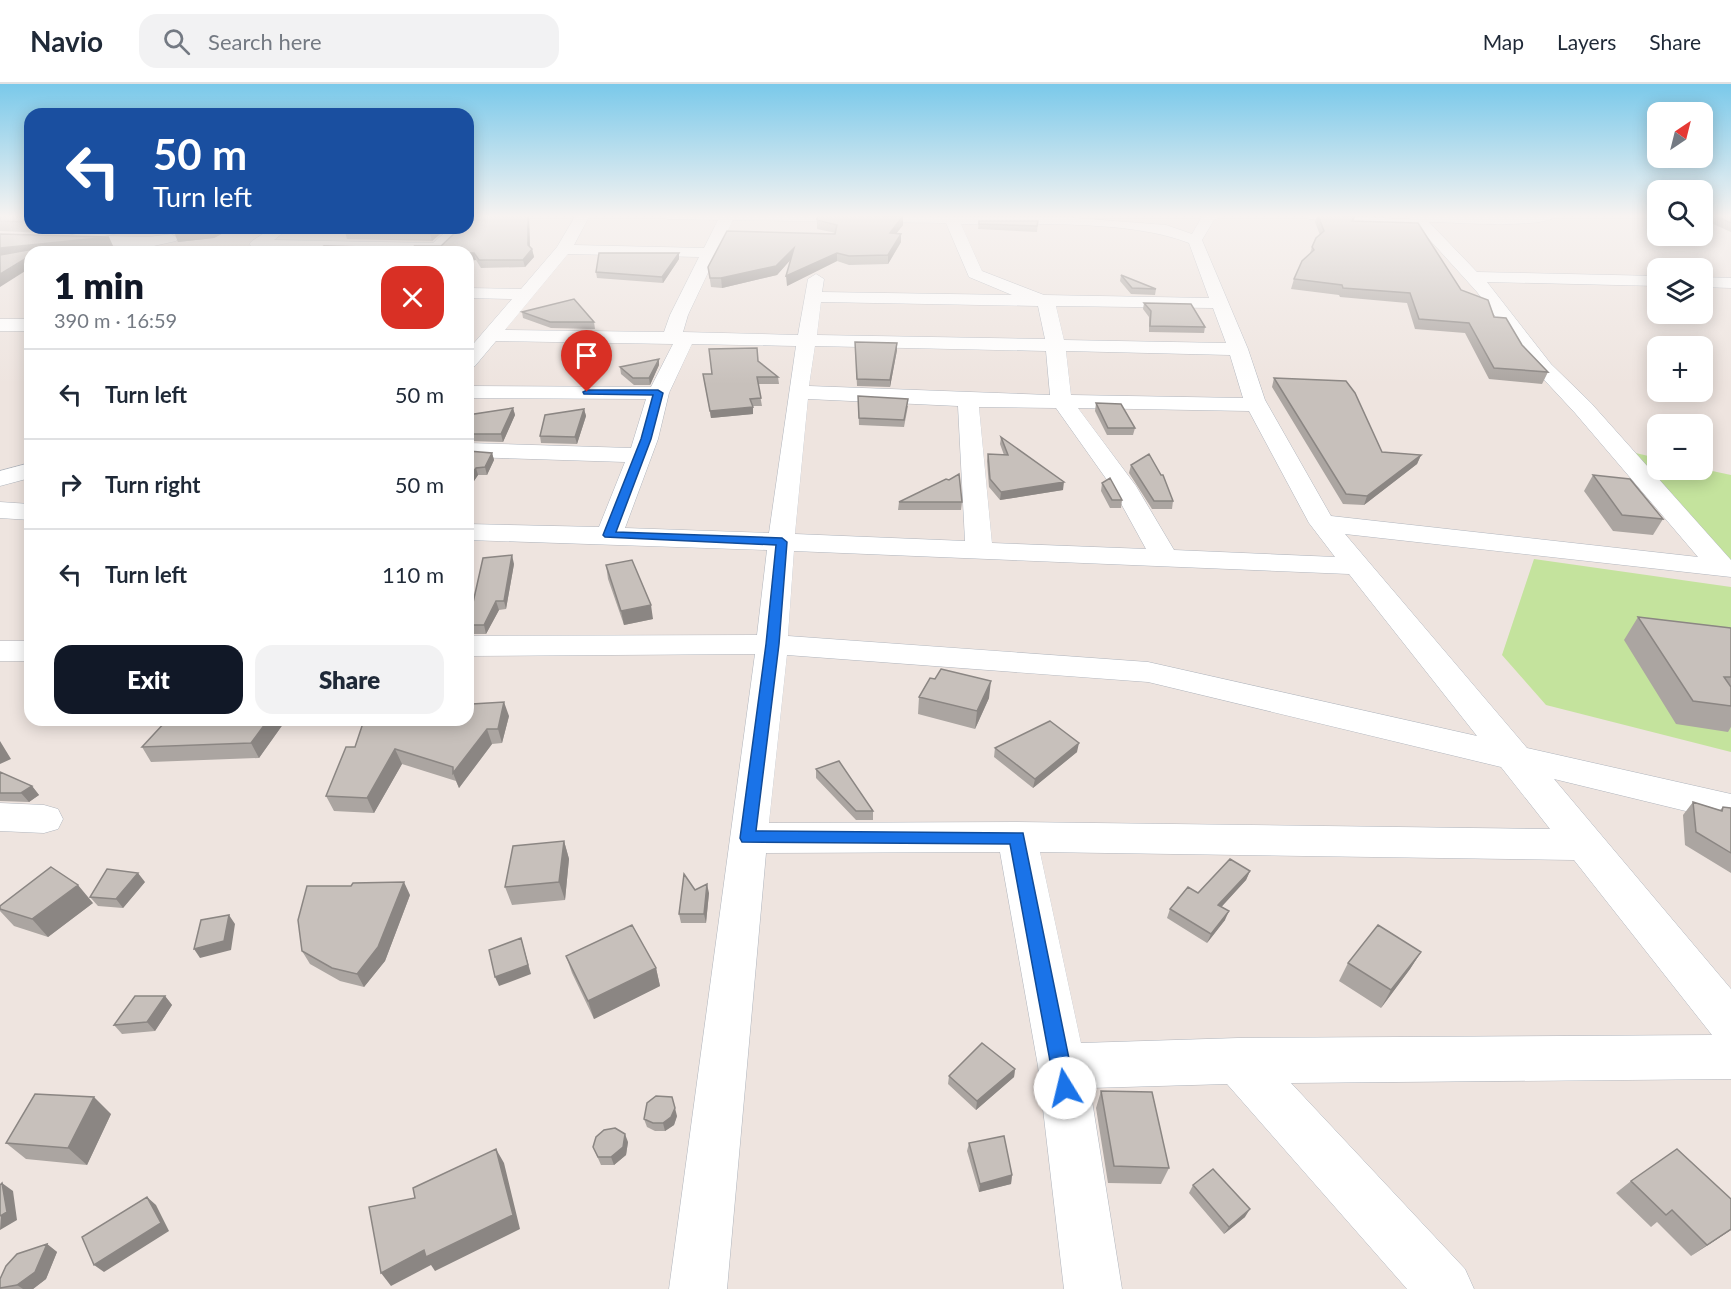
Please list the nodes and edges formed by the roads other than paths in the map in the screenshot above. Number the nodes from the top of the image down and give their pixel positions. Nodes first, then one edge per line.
1 (545, 271) edge
2 (701, 271) edge
3 (974, 271) edge
4 (1207, 271) edge
5 (1467, 271) edge
6 (1472, 277) junction
7 (1647, 281) edge
8 (1713, 282) edge
9 (1731, 283) edge
10 (474, 293) edge
11 (526, 294) junction
12 (1046, 302) junction
13 (1219, 303) junction
14 (0, 325) edge
15 (24, 325) edge
16 (474, 333) edge
17 (492, 334) junction
18 (678, 338) junction
19 (805, 342) junction
20 (1055, 344) junction
21 (1238, 349) junction
22 (474, 355) edge
23 (474, 392) edge
24 (798, 392) junction
25 (658, 393) junction
26 (968, 400) junction
27 (1061, 400) junction
28 (1256, 405) junction
29 (474, 450) edge
30 (640, 455) junction
31 (24, 472) edge
32 (0, 479) edge
33 (0, 510) edge
34 (24, 512) edge
35 (1322, 523) junction
36 (474, 532) edge
37 (609, 535) junction
38 (782, 542) junction
39 (979, 550) junction
40 (1165, 558) junction
41 (1357, 566) junction
42 (1727, 568) edge
43 (772, 644) junction
44 (474, 646) edge
45 (0, 651) edge
46 (24, 651) edge
47 (1514, 757) junction
48 (1731, 808) edge
49 (0, 817) edge
50 (44, 819) dead end
51 (1017, 837) junction
52 (748, 838) junction
53 (1586, 845) junction
54 (1731, 1023) edge
55 (1731, 1057) edge
56 (1238, 1061) junction
57 (1062, 1066) junction
58 (698, 1289) edge
59 (1093, 1289) edge
60 (1446, 1289) edge

1 - 11 street
2 - 18 street
3 - 12 street
4 - 13 street
5 - 6 street
6 - 7 street
6 - 42 street
8 - 9 street
10 - 11 street
11 - 17 street
12 - 13 street
12 - 19 street
12 - 20 street
13 - 21 street
14 - 15 street
16 - 17 street
17 - 18 street
17 - 22 street
18 - 19 street
18 - 25 street
19 - 20 street
19 - 24 street
20 - 21 street
20 - 27 street
21 - 28 street
23 - 25 street
24 - 26 street
24 - 38 street
25 - 30 street
26 - 27 street
26 - 39 street
27 - 28 street
27 - 40 street
28 - 35 street
29 - 30 street
30 - 37 street
31 - 32 street
33 - 34 street
35 - 41 street
35 - 42 street
36 - 37 street
37 - 38 street
38 - 39 street
38 - 43 street
39 - 40 street
40 - 41 street
41 - 47 street
43 - 44 street
43 - 47 street
43 - 52 street
45 - 46 street
47 - 48 street
47 - 53 street
49 - 50 street
51 - 52 street
51 - 53 street
51 - 57 street
52 - 58 street
53 - 54 street
55 - 56 street
56 - 57 street
56 - 60 street
57 - 59 street

